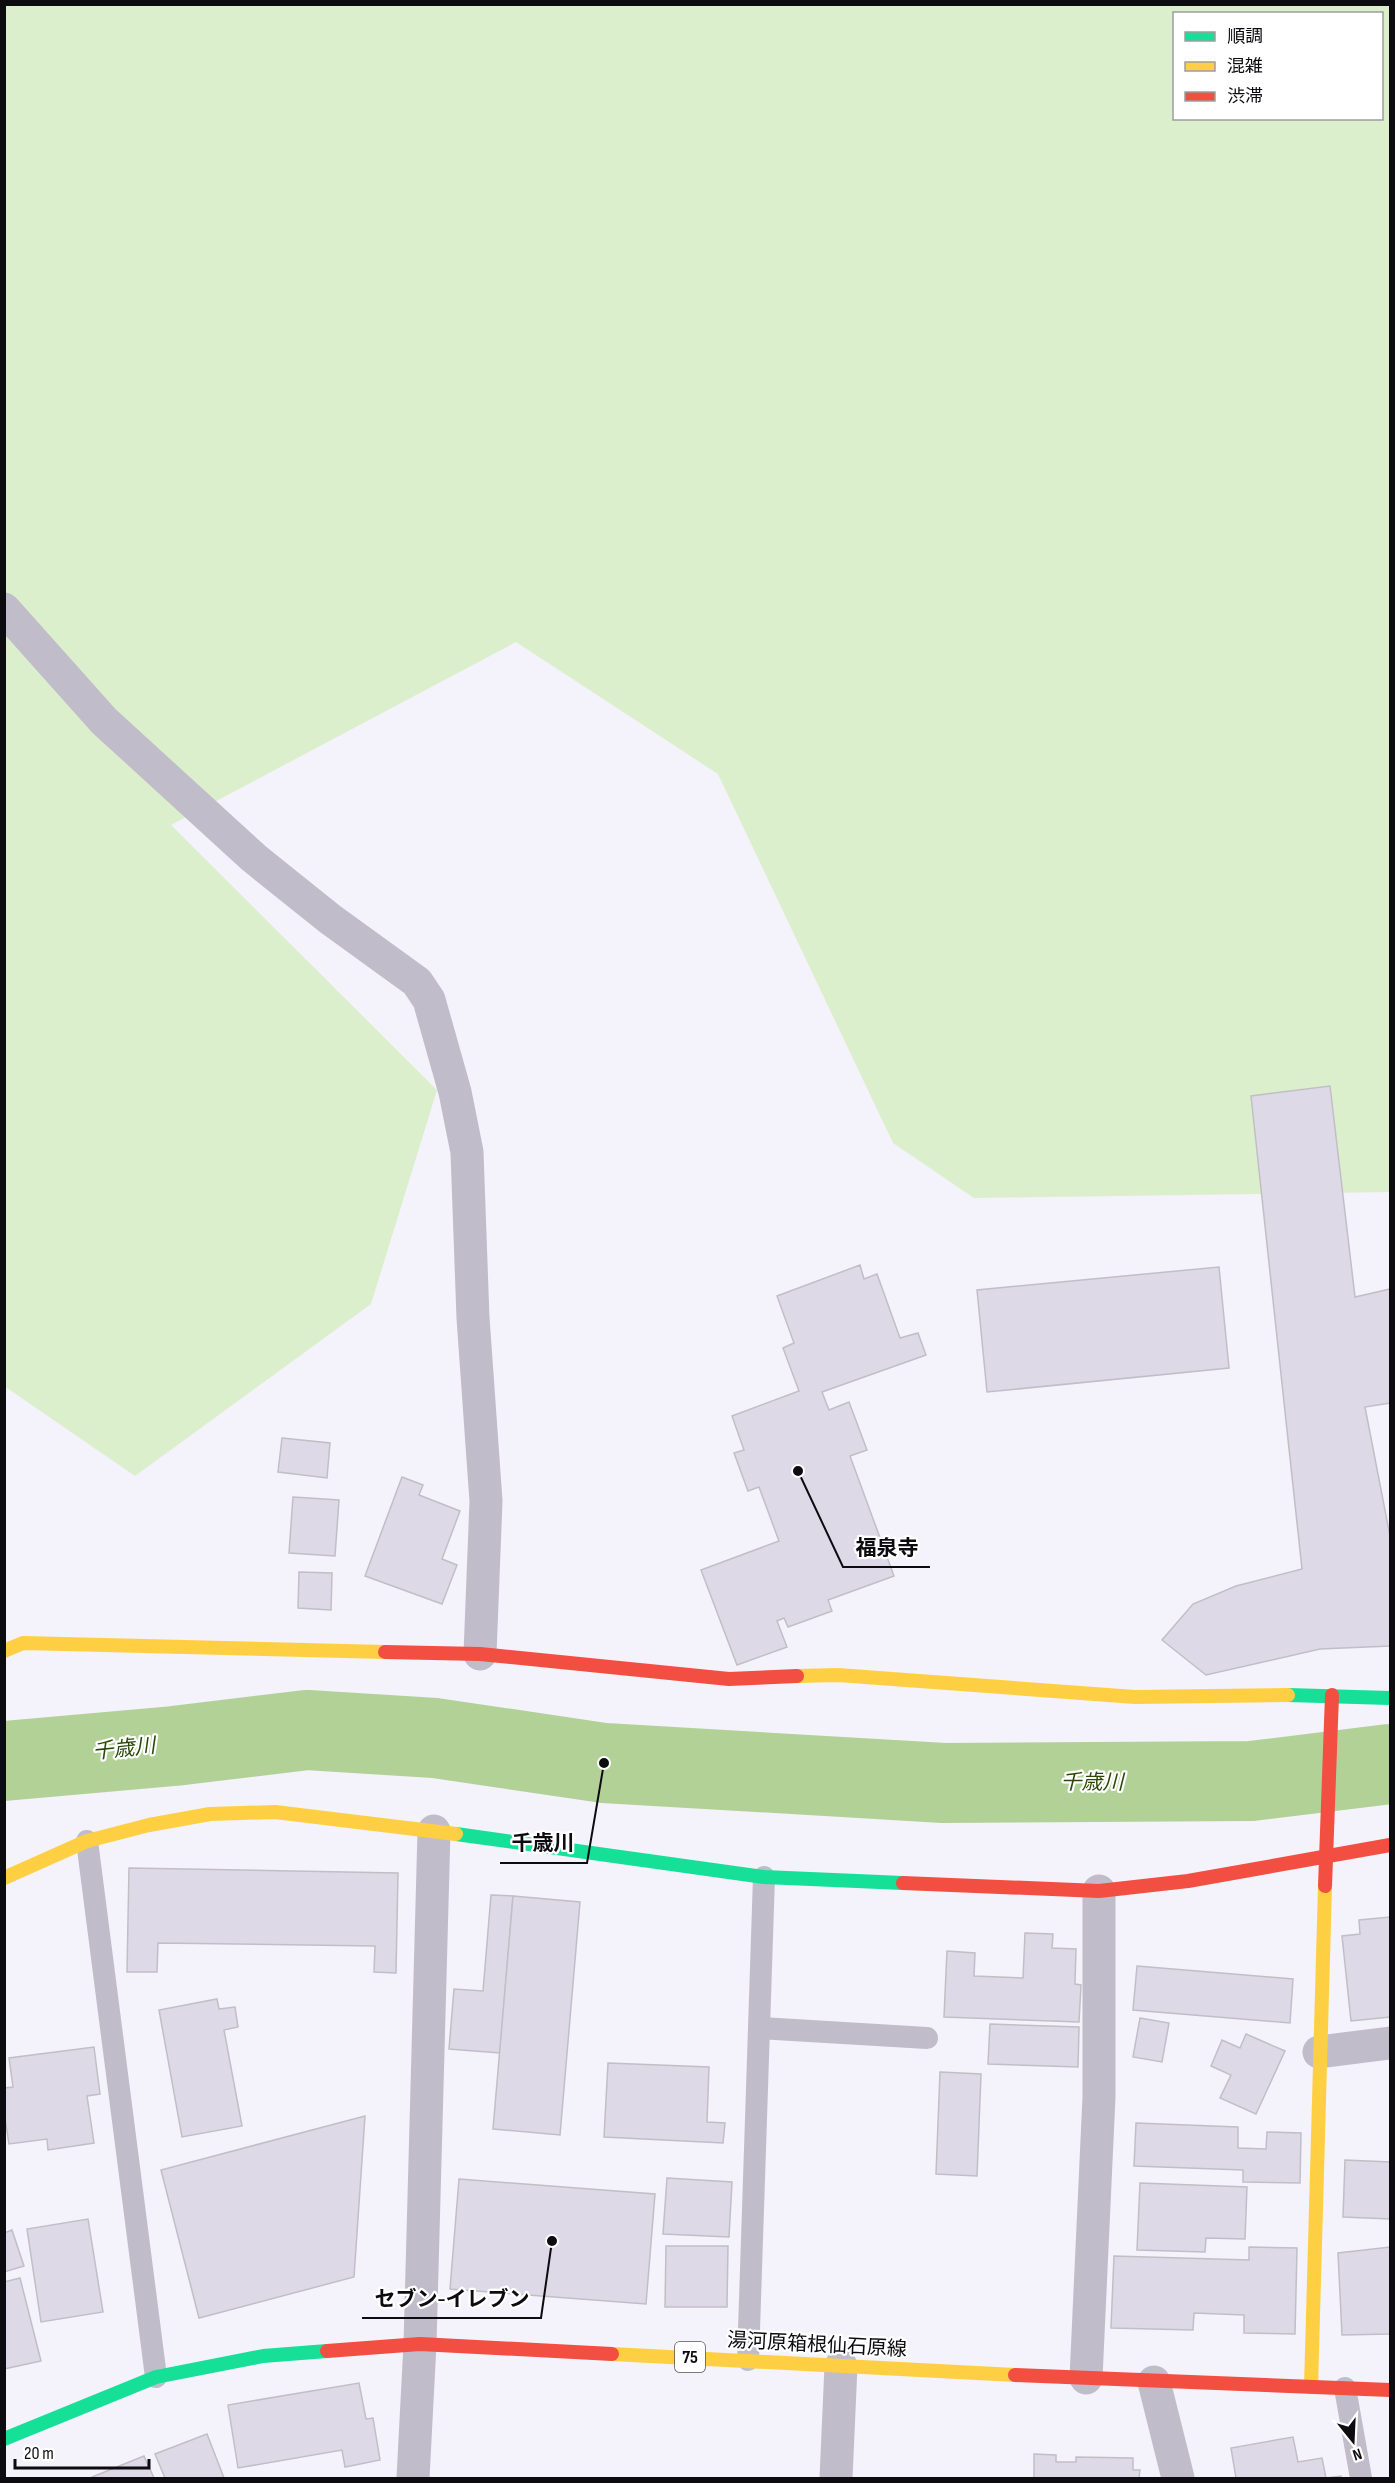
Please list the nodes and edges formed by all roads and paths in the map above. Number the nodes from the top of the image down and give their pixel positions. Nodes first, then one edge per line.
1 (4, 609) edge
2 (4, 1651) edge
3 (480, 1654) junction
4 (1332, 1695) junction
5 (1390, 1698) edge
6 (434, 1831) junction
7 (87, 1841) junction
8 (1390, 1845) edge
9 (1326, 1857) junction
10 (764, 1877) junction
11 (4, 1878) edge
12 (1099, 1891) junction
13 (760, 2028) junction
14 (927, 2038) dead end
15 (1390, 2043) edge
16 (1319, 2052) junction
17 (420, 2344) junction
18 (748, 2360) junction
19 (841, 2366) junction
20 (156, 2377) junction
21 (1086, 2378) junction
22 (1154, 2382) junction
23 (1311, 2387) junction
24 (1345, 2388) junction
25 (1390, 2390) edge
26 (4, 2439) edge
27 (413, 2478) edge
28 (836, 2478) edge
29 (1178, 2478) edge
30 (1361, 2478) edge

1 - 3 street
2 - 3 street
3 - 4 street
4 - 5 street
4 - 9 street
6 - 7 street
6 - 10 street
6 - 17 street
7 - 11 street
7 - 20 lane
8 - 9 street
9 - 12 street
9 - 16 street
10 - 12 street
10 - 13 lane
12 - 21 street
13 - 14 lane
13 - 18 lane
15 - 16 street
16 - 23 street
17 - 18 street, 湯河原箱根仙石原線 / 75
17 - 20 street, 湯河原箱根仙石原線 / 75
17 - 27 street
18 - 19 street, 湯河原箱根仙石原線 / 75
19 - 21 street, 湯河原箱根仙石原線 / 75
19 - 28 street
20 - 26 street, 湯河原箱根仙石原線 / 75
21 - 22 street, 湯河原箱根仙石原線 / 75
22 - 23 street, 湯河原箱根仙石原線 / 75
22 - 29 street
23 - 24 street, 湯河原箱根仙石原線 / 75
24 - 25 street, 湯河原箱根仙石原線 / 75
24 - 30 lane

